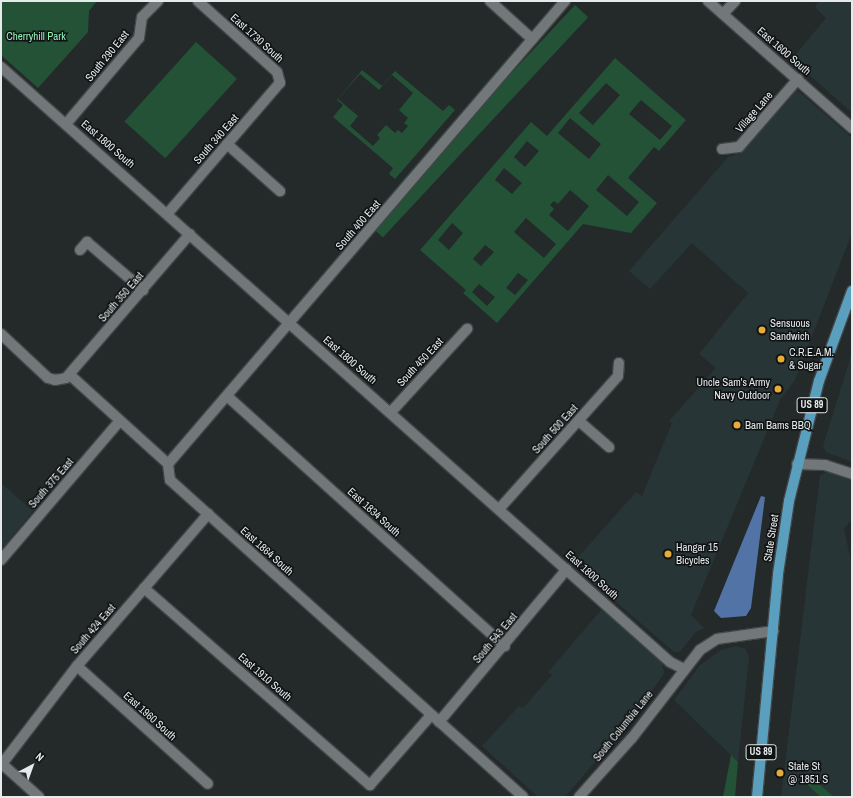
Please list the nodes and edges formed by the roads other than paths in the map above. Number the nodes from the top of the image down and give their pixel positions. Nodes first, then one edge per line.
1 (158, 1) edge
2 (198, 1) edge
3 (490, 1) edge
4 (565, 1) edge
5 (708, 1) edge
6 (735, 1) edge
7 (723, 14) junction
8 (532, 39) junction
9 (1, 68) edge
10 (280, 79) joint
11 (798, 79) junction
12 (66, 124) junction
13 (852, 128) edge
14 (227, 144) junction
15 (722, 149) dead end
16 (280, 191) dead end
17 (168, 213) junction
18 (190, 234) junction
19 (80, 250) dead end
20 (143, 290) junction
21 (852, 292) edge
22 (290, 323) junction
23 (467, 329) dead end
24 (1, 334) edge
25 (619, 363) dead end
26 (70, 375) junction
27 (227, 396) junction
28 (391, 412) junction
29 (578, 421) junction
30 (119, 422) junction
31 (610, 447) dead end
32 (168, 464) junction
33 (797, 464) junction
34 (852, 474) edge
35 (500, 508) junction
36 (208, 514) junction
37 (1, 560) edge
38 (567, 569) junction
39 (144, 588) junction
40 (773, 632) junction
41 (505, 646) junction
42 (77, 666) junction
43 (684, 669) junction
44 (431, 715) junction
45 (439, 722) junction
46 (2, 764) edge
47 (208, 784) dead end
48 (39, 797) edge
49 (523, 797) edge
50 (579, 797) edge
51 (757, 797) edge

1 - 12 street, South 290 East
2 - 10 street, East 1730 South
3 - 8 street
4 - 8 street, South 400 East
5 - 7 street, East 1600 South
6 - 7 street
7 - 11 street, East 1600 South
8 - 22 street, South 400 East
9 - 12 street, East 1800 South
10 - 14 street, South 340 East
11 - 13 street, East 1600 South
11 - 15 street, Village Lane
12 - 17 street, East 1800 South
14 - 16 street
14 - 17 street, South 340 East
17 - 18 street, East 1800 South
18 - 20 street, South 350 East
18 - 22 street, East 1800 South
19 - 20 street
20 - 26 street, South 350 East
21 - 33 main road, State Street / US 89
22 - 27 street, South 400 East
22 - 28 street, East 1800 South
23 - 28 street, South 450 East
24 - 26 street
25 - 29 street, South 500 East
26 - 30 street
27 - 32 street, South 400 East
27 - 41 street, East 1834 South
28 - 35 street, East 1800 South
29 - 31 street
29 - 35 street, South 500 East
30 - 32 street
30 - 37 street, South 375 East
32 - 36 street, East 1864 South
33 - 34 street
33 - 40 main road, State Street / US 89
35 - 38 street, East 1800 South
36 - 39 street, South 424 East
36 - 44 street, East 1864 South
38 - 41 street, South 543 East
38 - 43 street, East 1800 South
39 - 42 street, South 424 East
39 - 44 street, East 1910 South
40 - 43 street, South Columbia Lane
40 - 51 main road, State Street / US 89
41 - 45 street, South 543 East
42 - 46 street, South 424 East
42 - 47 street, East 1960 South
43 - 50 street, South Columbia Lane
44 - 45 street, East 1864 South
45 - 49 street, East 1864 South
46 - 48 street

